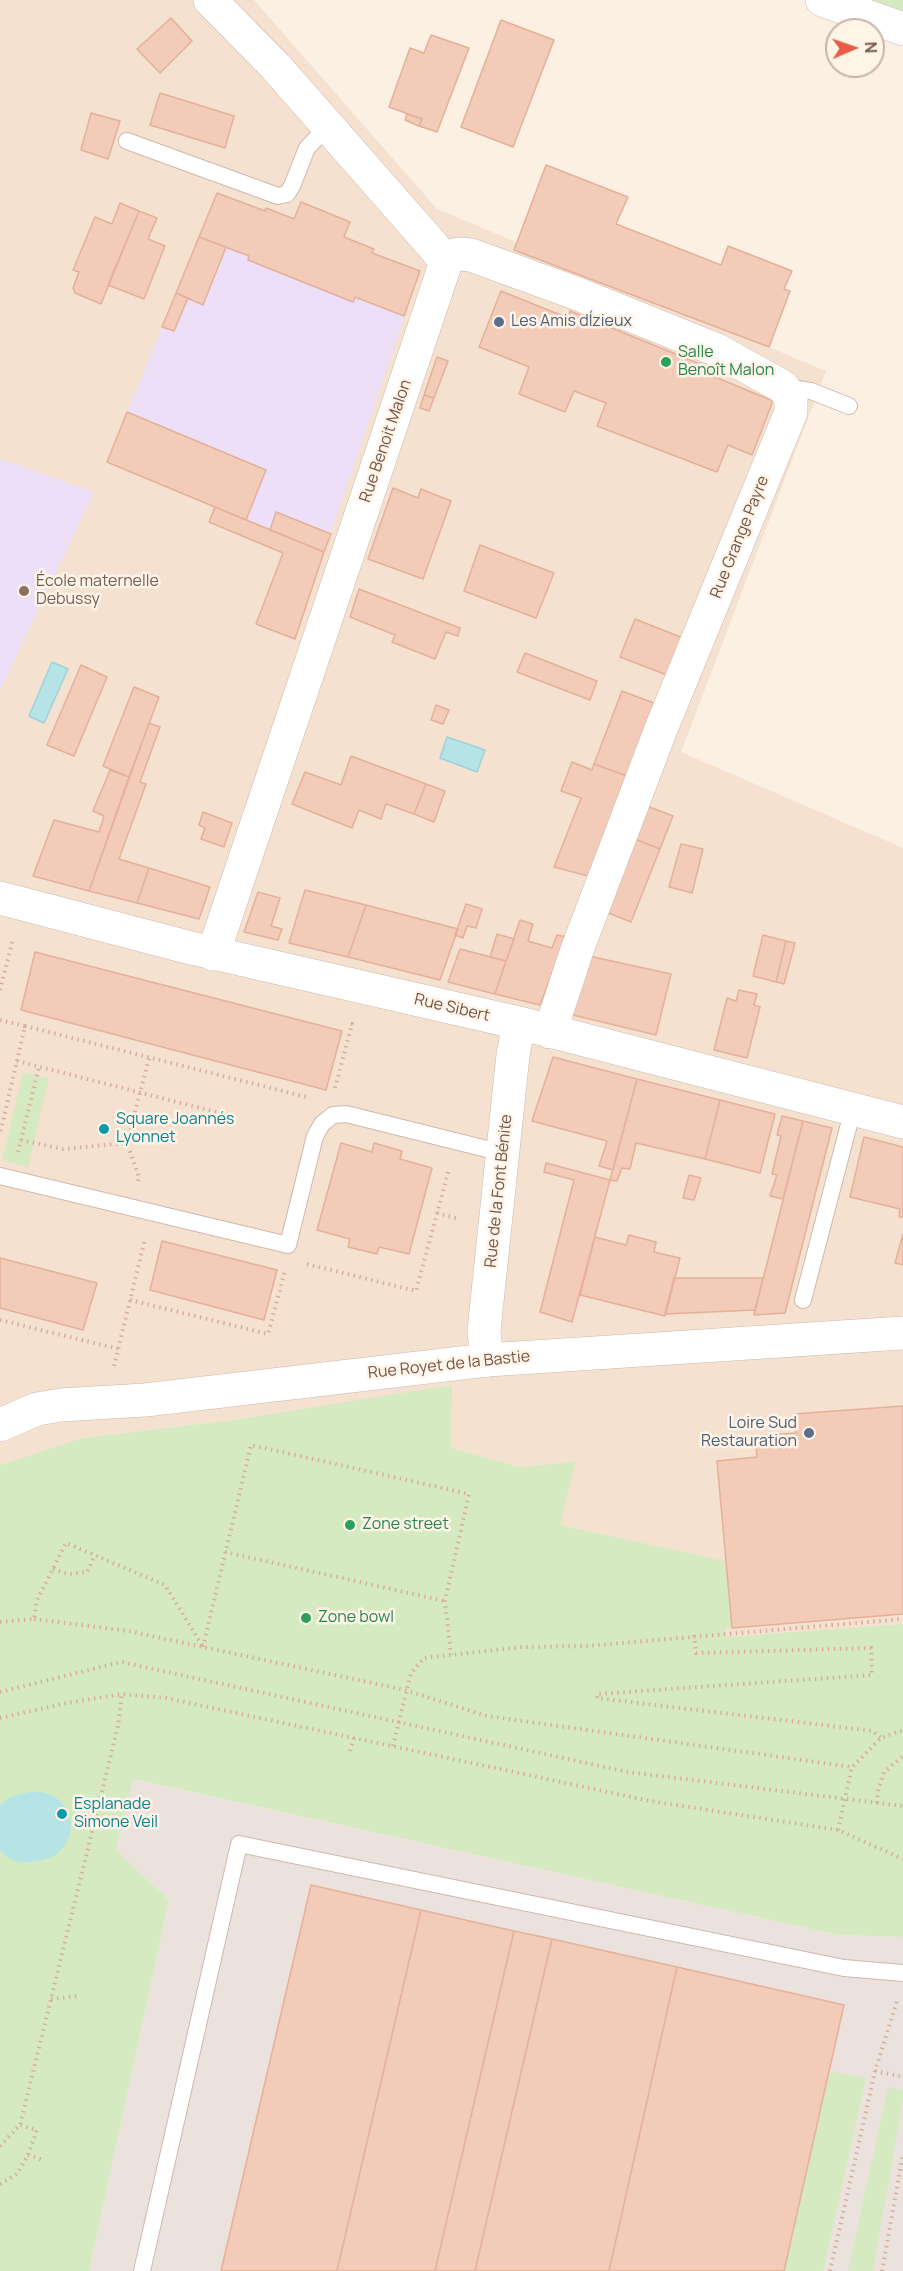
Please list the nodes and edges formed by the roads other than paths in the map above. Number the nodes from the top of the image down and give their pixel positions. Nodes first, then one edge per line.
1 (210, 0) edge
2 (822, 0) edge
3 (903, 29) edge
4 (328, 126) junction
5 (127, 141) dead end
6 (443, 258) junction
7 (783, 387) junction
8 (849, 406) dead end
9 (0, 898) edge
10 (213, 954) junction
11 (535, 1028) junction
12 (853, 1109) junction
13 (903, 1122) edge
14 (504, 1153) junction
15 (6, 1177) edge
16 (803, 1300) dead end
17 (903, 1333) edge
18 (487, 1360) junction
19 (0, 1425) edge
20 (903, 1973) edge
21 (142, 2271) edge

1 - 4 street
2 - 3 street
4 - 5 lane
4 - 6 street
6 - 7 street
6 - 10 street, Rue Benoit Malon
7 - 8 lane
7 - 11 street, Rue Grange Payre
9 - 10 street, Rue Sibert
10 - 11 street, Rue Sibert
11 - 12 street, Rue Sibert
11 - 14 street, Rue de la Font Bénite
12 - 13 street, Rue Sibert
12 - 16 lane
14 - 15 lane
14 - 18 street, Rue de la Font Bénite
17 - 18 street, Rue Royet de la Bastie
18 - 19 street, Rue Royet de la Bastie
20 - 21 lane

